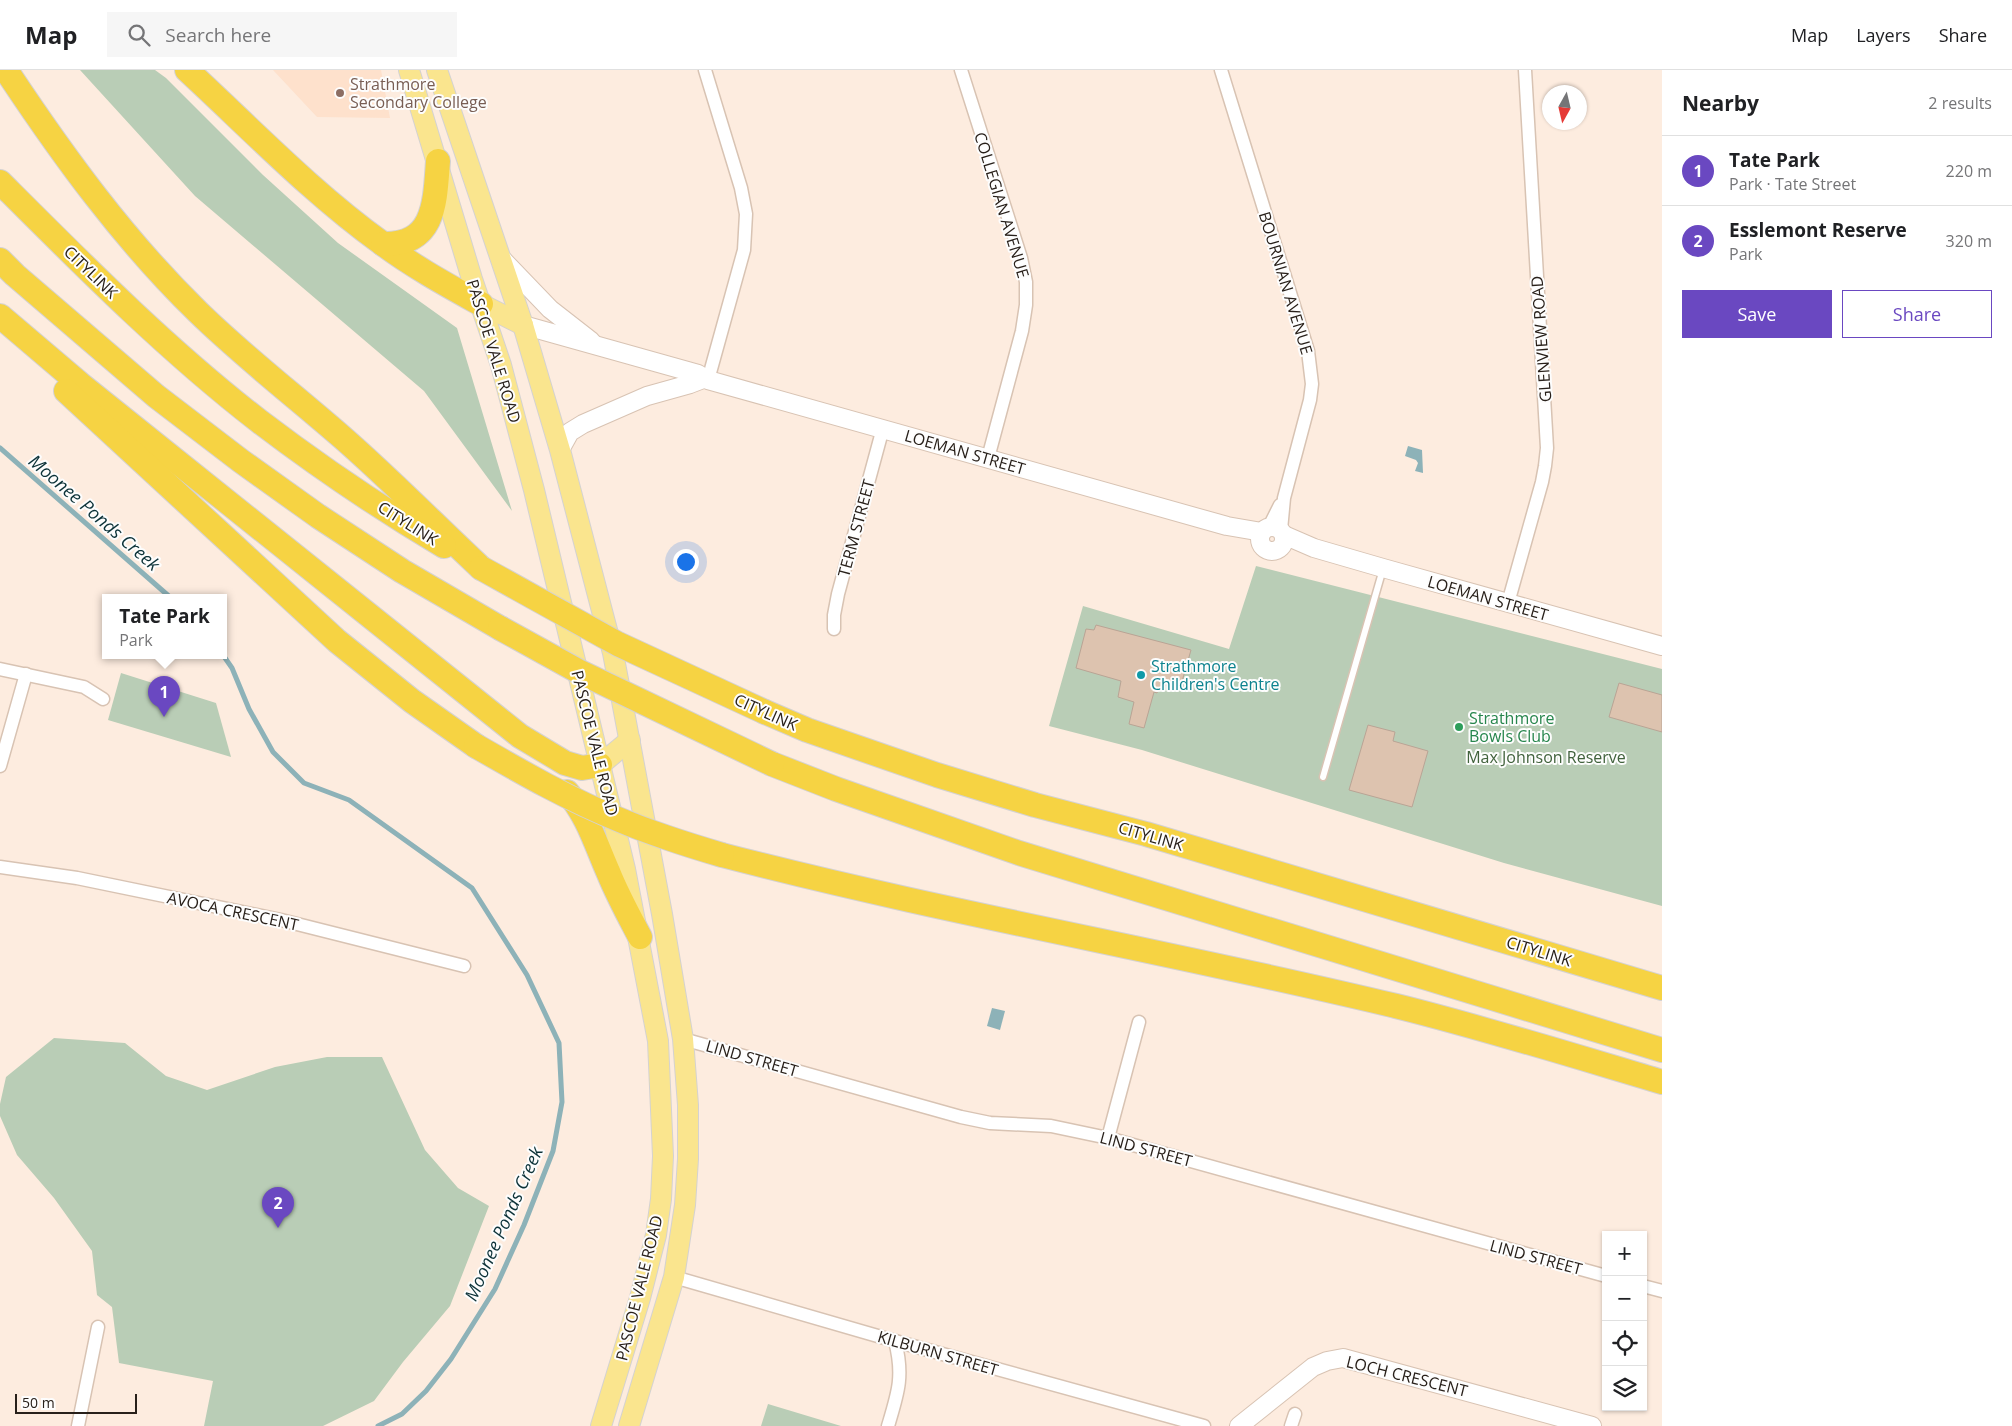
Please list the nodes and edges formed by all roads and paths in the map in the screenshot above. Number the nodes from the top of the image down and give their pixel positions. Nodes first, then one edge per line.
1 (6, 70) edge
2 (186, 70) edge
3 (410, 70) edge
4 (437, 70) edge
5 (705, 70) edge
6 (961, 70) edge
7 (1221, 70) edge
8 (1525, 70) edge
9 (438, 162) junction
10 (0, 182) edge
11 (383, 244) junction
12 (501, 258) junction
13 (0, 260) edge
14 (480, 304) junction
15 (0, 316) edge
16 (0, 323) edge
17 (523, 325) junction
18 (596, 345) junction
19 (705, 379) junction
20 (883, 428) junction
21 (560, 450) junction
22 (988, 458) junction
23 (1273, 535) junction
24 (481, 568) junction
25 (1383, 568) junction
26 (1508, 603) junction
27 (834, 629) dead end
28 (1662, 646) edge
29 (0, 669) edge
30 (26, 674) junction
31 (103, 699) dead end
32 (520, 736) junction
33 (630, 740) junction
34 (600, 765) junction
35 (0, 766) edge
36 (1323, 777) dead end
37 (0, 867) edge
38 (640, 937) junction
39 (464, 966) dead end
40 (1662, 988) edge
41 (1139, 1022) dead end
42 (683, 1039) junction
43 (1662, 1050) edge
44 (1662, 1082) edge
45 (1108, 1138) junction
46 (1602, 1275) edge
47 (674, 1277) junction
48 (1647, 1287) edge
49 (1662, 1291) edge
50 (98, 1328) dead end
51 (895, 1341) junction
52 (1565, 1423) edge
53 (78, 1426) edge
54 (601, 1426) edge
55 (629, 1426) edge
56 (888, 1426) edge
57 (1204, 1426) edge
58 (1241, 1426) edge
59 (1592, 1426) edge

1 - 24 highway
2 - 11 highway
3 - 9 main road, PASCOE VALE ROAD
4 - 12 main road, PASCOE VALE ROAD
5 - 19 street
6 - 22 street, COLLEGIAN AVENUE
7 - 23 street, BOURNIAN AVENUE
8 - 26 street, GLENVIEW ROAD
9 - 11 highway
9 - 14 main road, PASCOE VALE ROAD
10 - 24 highway, CITYLINK
11 - 14 highway
12 - 17 main road, PASCOE VALE ROAD
12 - 18 street
13 - 43 highway, bridge
14 - 17 main road
14 - 34 main road, PASCOE VALE ROAD
15 - 32 highway
16 - 44 highway, bridge
17 - 18 street, LOEMAN STREET
17 - 21 main road, PASCOE VALE ROAD
18 - 19 street, LOEMAN STREET
19 - 20 street, LOEMAN STREET
19 - 21 street
20 - 22 street, LOEMAN STREET
20 - 27 street, TERM STREET
21 - 33 main road, PASCOE VALE ROAD
22 - 23 street, LOEMAN STREET
23 - 25 street, LOEMAN STREET
24 - 40 highway, CITYLINK, bridge
25 - 26 street, LOEMAN STREET
25 - 36 lane
26 - 28 street, LOEMAN STREET
29 - 30 street
30 - 31 street
30 - 35 street
32 - 34 highway
32 - 38 highway
33 - 34 main road
33 - 42 main road, PASCOE VALE ROAD
34 - 38 main road, PASCOE VALE ROAD
37 - 39 street, AVOCA CRESCENT
38 - 54 main road, PASCOE VALE ROAD
41 - 45 street
42 - 45 street, LIND STREET
42 - 47 main road, PASCOE VALE ROAD
45 - 46 street, LIND STREET
47 - 51 street, KILBURN STREET
47 - 55 main road, PASCOE VALE ROAD
48 - 49 street
50 - 53 street
51 - 56 street
51 - 57 street, KILBURN STREET
52 - 58 street, LOCH CRESCENT
52 - 59 street, LOCH CRESCENT

